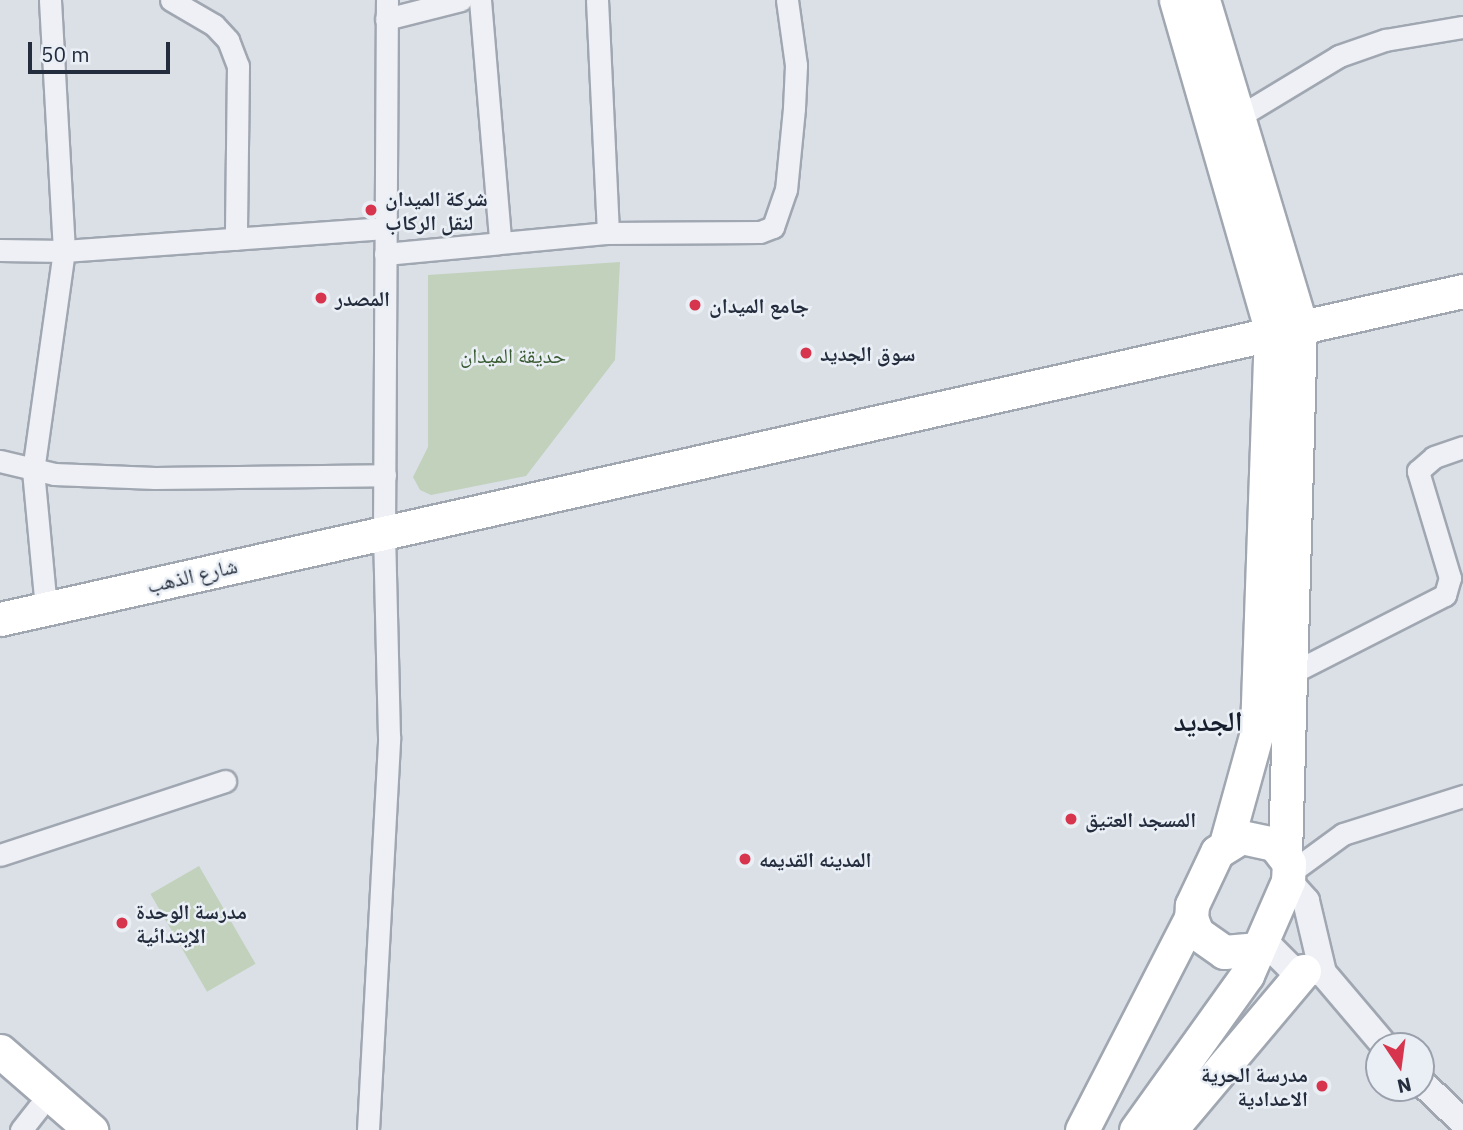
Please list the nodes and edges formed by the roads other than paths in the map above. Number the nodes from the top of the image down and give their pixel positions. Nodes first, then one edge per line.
1 (50, 0) edge
2 (171, 0) edge
3 (461, 0) edge
4 (480, 0) edge
5 (597, 0) edge
6 (787, 0) edge
7 (1176, 0) edge
8 (1203, 0) edge
9 (386, 9) edge
10 (1463, 27) edge
11 (1240, 116) junction
12 (385, 228) junction
13 (608, 233) junction
14 (236, 239) junction
15 (500, 240) junction
16 (0, 250) edge
17 (64, 251) junction
18 (385, 254) junction
19 (1463, 291) edge
20 (1286, 327) junction
21 (1463, 447) edge
22 (0, 461) edge
23 (33, 471) junction
24 (385, 475) junction
25 (384, 532) junction
26 (46, 608) junction
27 (0, 619) edge
28 (1290, 674) junction
29 (225, 780) dead end
30 (1463, 796) edge
31 (1226, 844) junction
32 (0, 855) edge
33 (1288, 869) junction
34 (1191, 918) junction
35 (1260, 945) junction
36 (1313, 972) junction
37 (1371, 1032) edge
38 (0, 1051) edge
39 (0, 1077) edge
40 (1435, 1095) edge
41 (1463, 1122) edge
42 (40, 1123) edge
43 (91, 1130) edge
44 (368, 1130) edge
45 (1082, 1130) edge
46 (1136, 1130) edge
47 (1170, 1130) edge

1 - 17 street
2 - 14 street
3 - 9 street
4 - 15 street
5 - 13 street
6 - 13 street
7 - 20 main road
8 - 11 main road
9 - 12 street
10 - 11 street
11 - 20 main road
12 - 14 street
12 - 18 street
13 - 15 street
14 - 17 street
15 - 18 street
16 - 17 street
17 - 23 street
18 - 24 street
19 - 20 main road, شارع الذهب
20 - 25 main road, شارع الذهب
20 - 28 main road
20 - 31 main road
21 - 28 street
22 - 23 street
23 - 24 street
23 - 26 street
24 - 25 street
25 - 26 main road, شارع الذهب
25 - 44 street
26 - 27 main road, شارع الذهب
28 - 33 main road
29 - 32 street
30 - 33 street
31 - 33 main road
31 - 34 main road
33 - 35 main road
33 - 36 street
34 - 35 main road
34 - 45 main road
35 - 36 street
35 - 46 main road
36 - 37 street
36 - 47 main road
38 - 43 main road
39 - 42 main road
40 - 41 street

